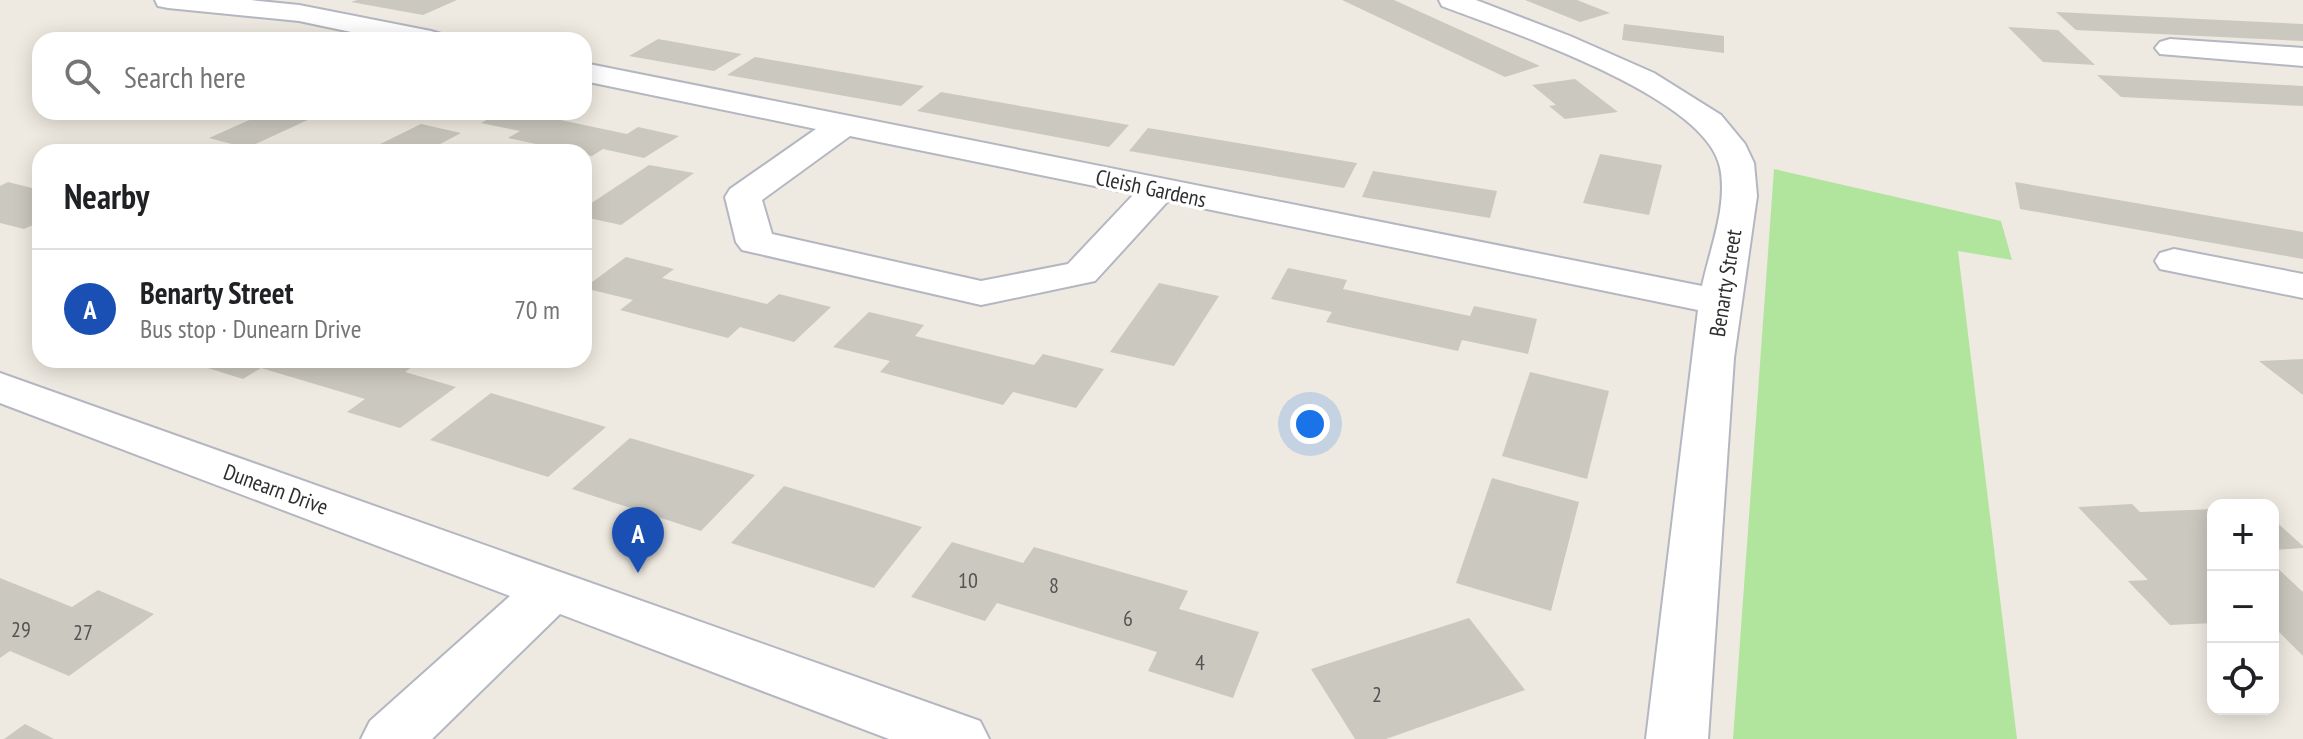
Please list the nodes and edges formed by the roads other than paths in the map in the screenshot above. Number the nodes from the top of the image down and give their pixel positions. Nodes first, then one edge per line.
1 (168, 0) edge
2 (1452, 0) edge
3 (392, 32) edge
4 (2170, 48) dead end
5 (2303, 57) edge
6 (592, 74) edge
7 (843, 125) junction
8 (1158, 190) junction
9 (2174, 261) dead end
10 (2303, 286) edge
11 (1719, 302) junction
12 (0, 387) edge
13 (551, 590) junction
14 (392, 739) edge
15 (958, 739) edge
16 (1677, 739) edge

1 - 3 street
2 - 11 street, Benarty Street
4 - 5 street
6 - 7 street, Cleish Gardens
7 - 8 street, Cleish Gardens
7 - 8 street
8 - 11 street, Cleish Gardens
9 - 10 street
11 - 16 street, Benarty Street
12 - 13 street, Dunearn Drive
13 - 14 street
13 - 15 street, Dunearn Drive

